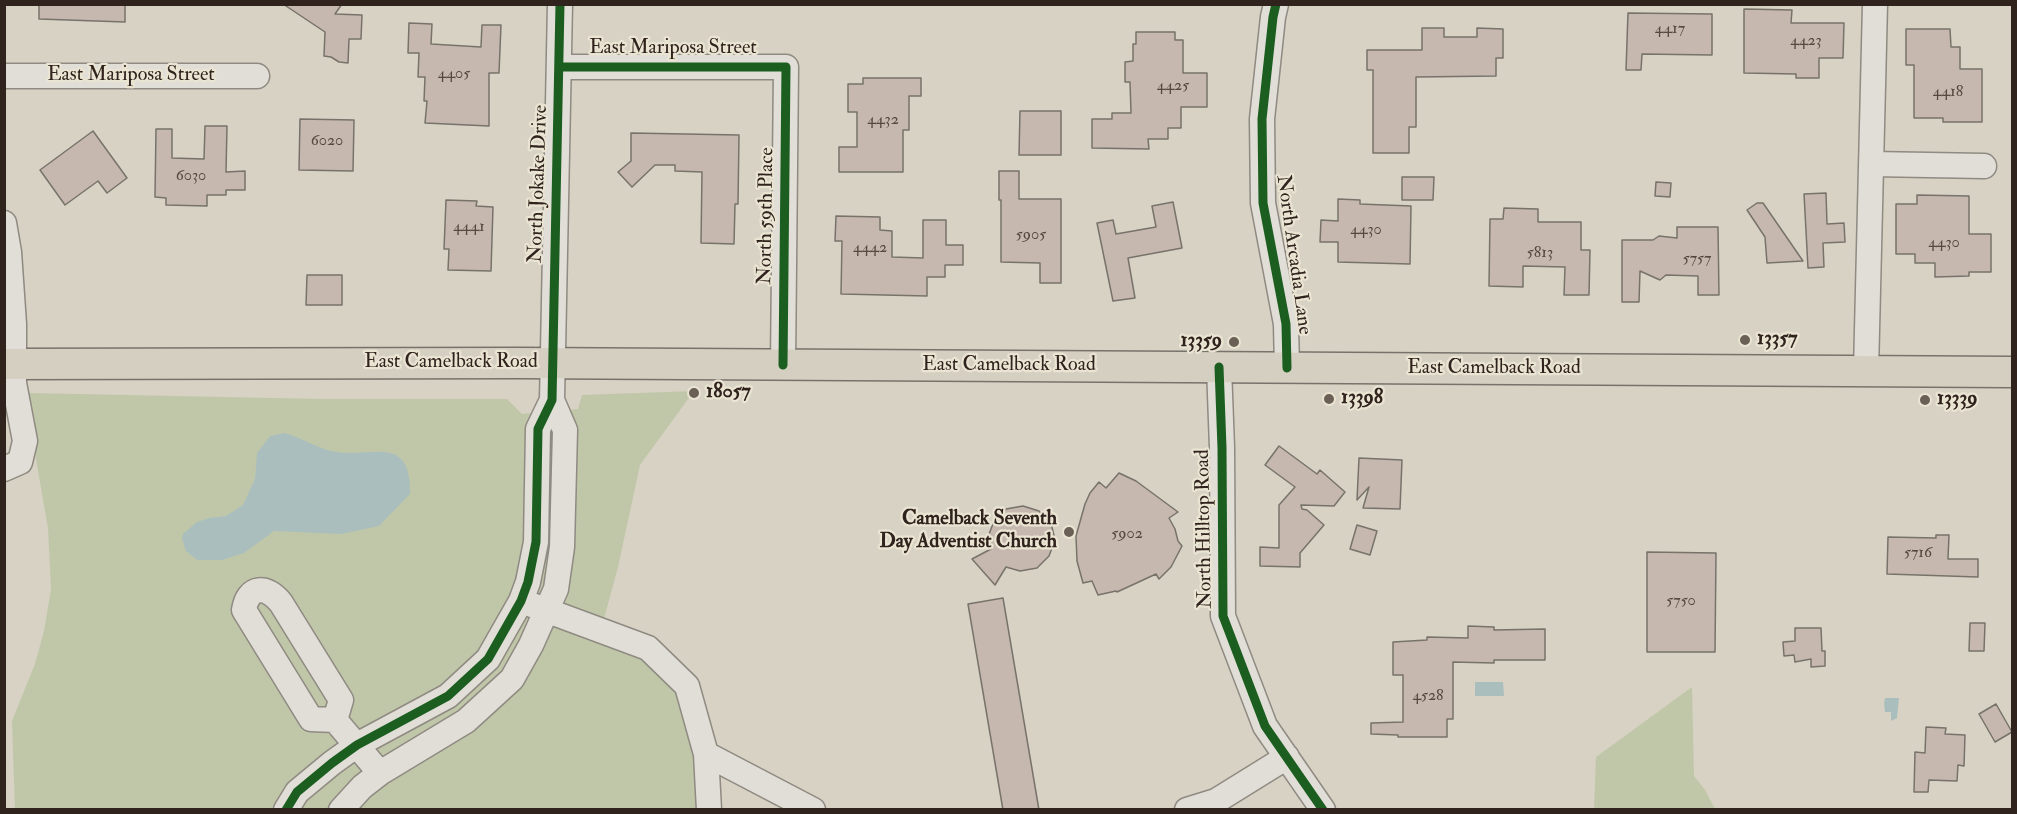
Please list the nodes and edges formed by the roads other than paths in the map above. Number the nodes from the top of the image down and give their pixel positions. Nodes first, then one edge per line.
1 (560, 4) edge
2 (1276, 4) edge
3 (1875, 4) edge
4 (560, 67) junction
5 (786, 67) joint
6 (4, 76) edge
7 (257, 76) dead end
8 (1872, 164) junction
9 (1984, 166) dead end
10 (4, 223) edge
11 (552, 364) junction
12 (783, 365) junction
13 (1219, 367) junction
14 (1287, 368) junction
15 (1866, 371) junction
16 (2013, 372) edge
17 (9, 376) edge
18 (552, 400) junction
19 (4, 469) edge
20 (521, 601) junction
21 (548, 610) junction
22 (336, 720) junction
23 (357, 745) junction
24 (706, 754) junction
25 (1287, 757) junction
26 (380, 773) junction
27 (286, 810) edge
28 (341, 810) edge
29 (709, 810) edge
30 (813, 810) edge
31 (1187, 810) edge
32 (1323, 810) edge

1 - 4 street, North Jokake Drive
2 - 14 street, North Arcadia Lane
3 - 8 street
4 - 5 street, East Mariposa Street
4 - 11 street, North Jokake Drive
5 - 12 street, North 59th Place
6 - 7 street, East Mariposa Street
8 - 9 street
8 - 15 street
10 - 17 street
11 - 12 main road, East Camelback Road
11 - 17 main road, East Camelback Road
11 - 18 street, North Jokake Drive
12 - 13 main road, East Camelback Road
13 - 14 main road, East Camelback Road
13 - 25 street, North Hilltop Road
14 - 15 main road, East Camelback Road
15 - 16 main road, East Camelback Road
17 - 19 street
18 - 20 street
18 - 21 street
20 - 21 street
20 - 23 street
21 - 24 street
21 - 26 street
22 - 22 street
22 - 23 street
23 - 26 street
23 - 27 street
24 - 29 street
24 - 30 street
25 - 31 street
25 - 32 street, North Hilltop Road
26 - 28 street

